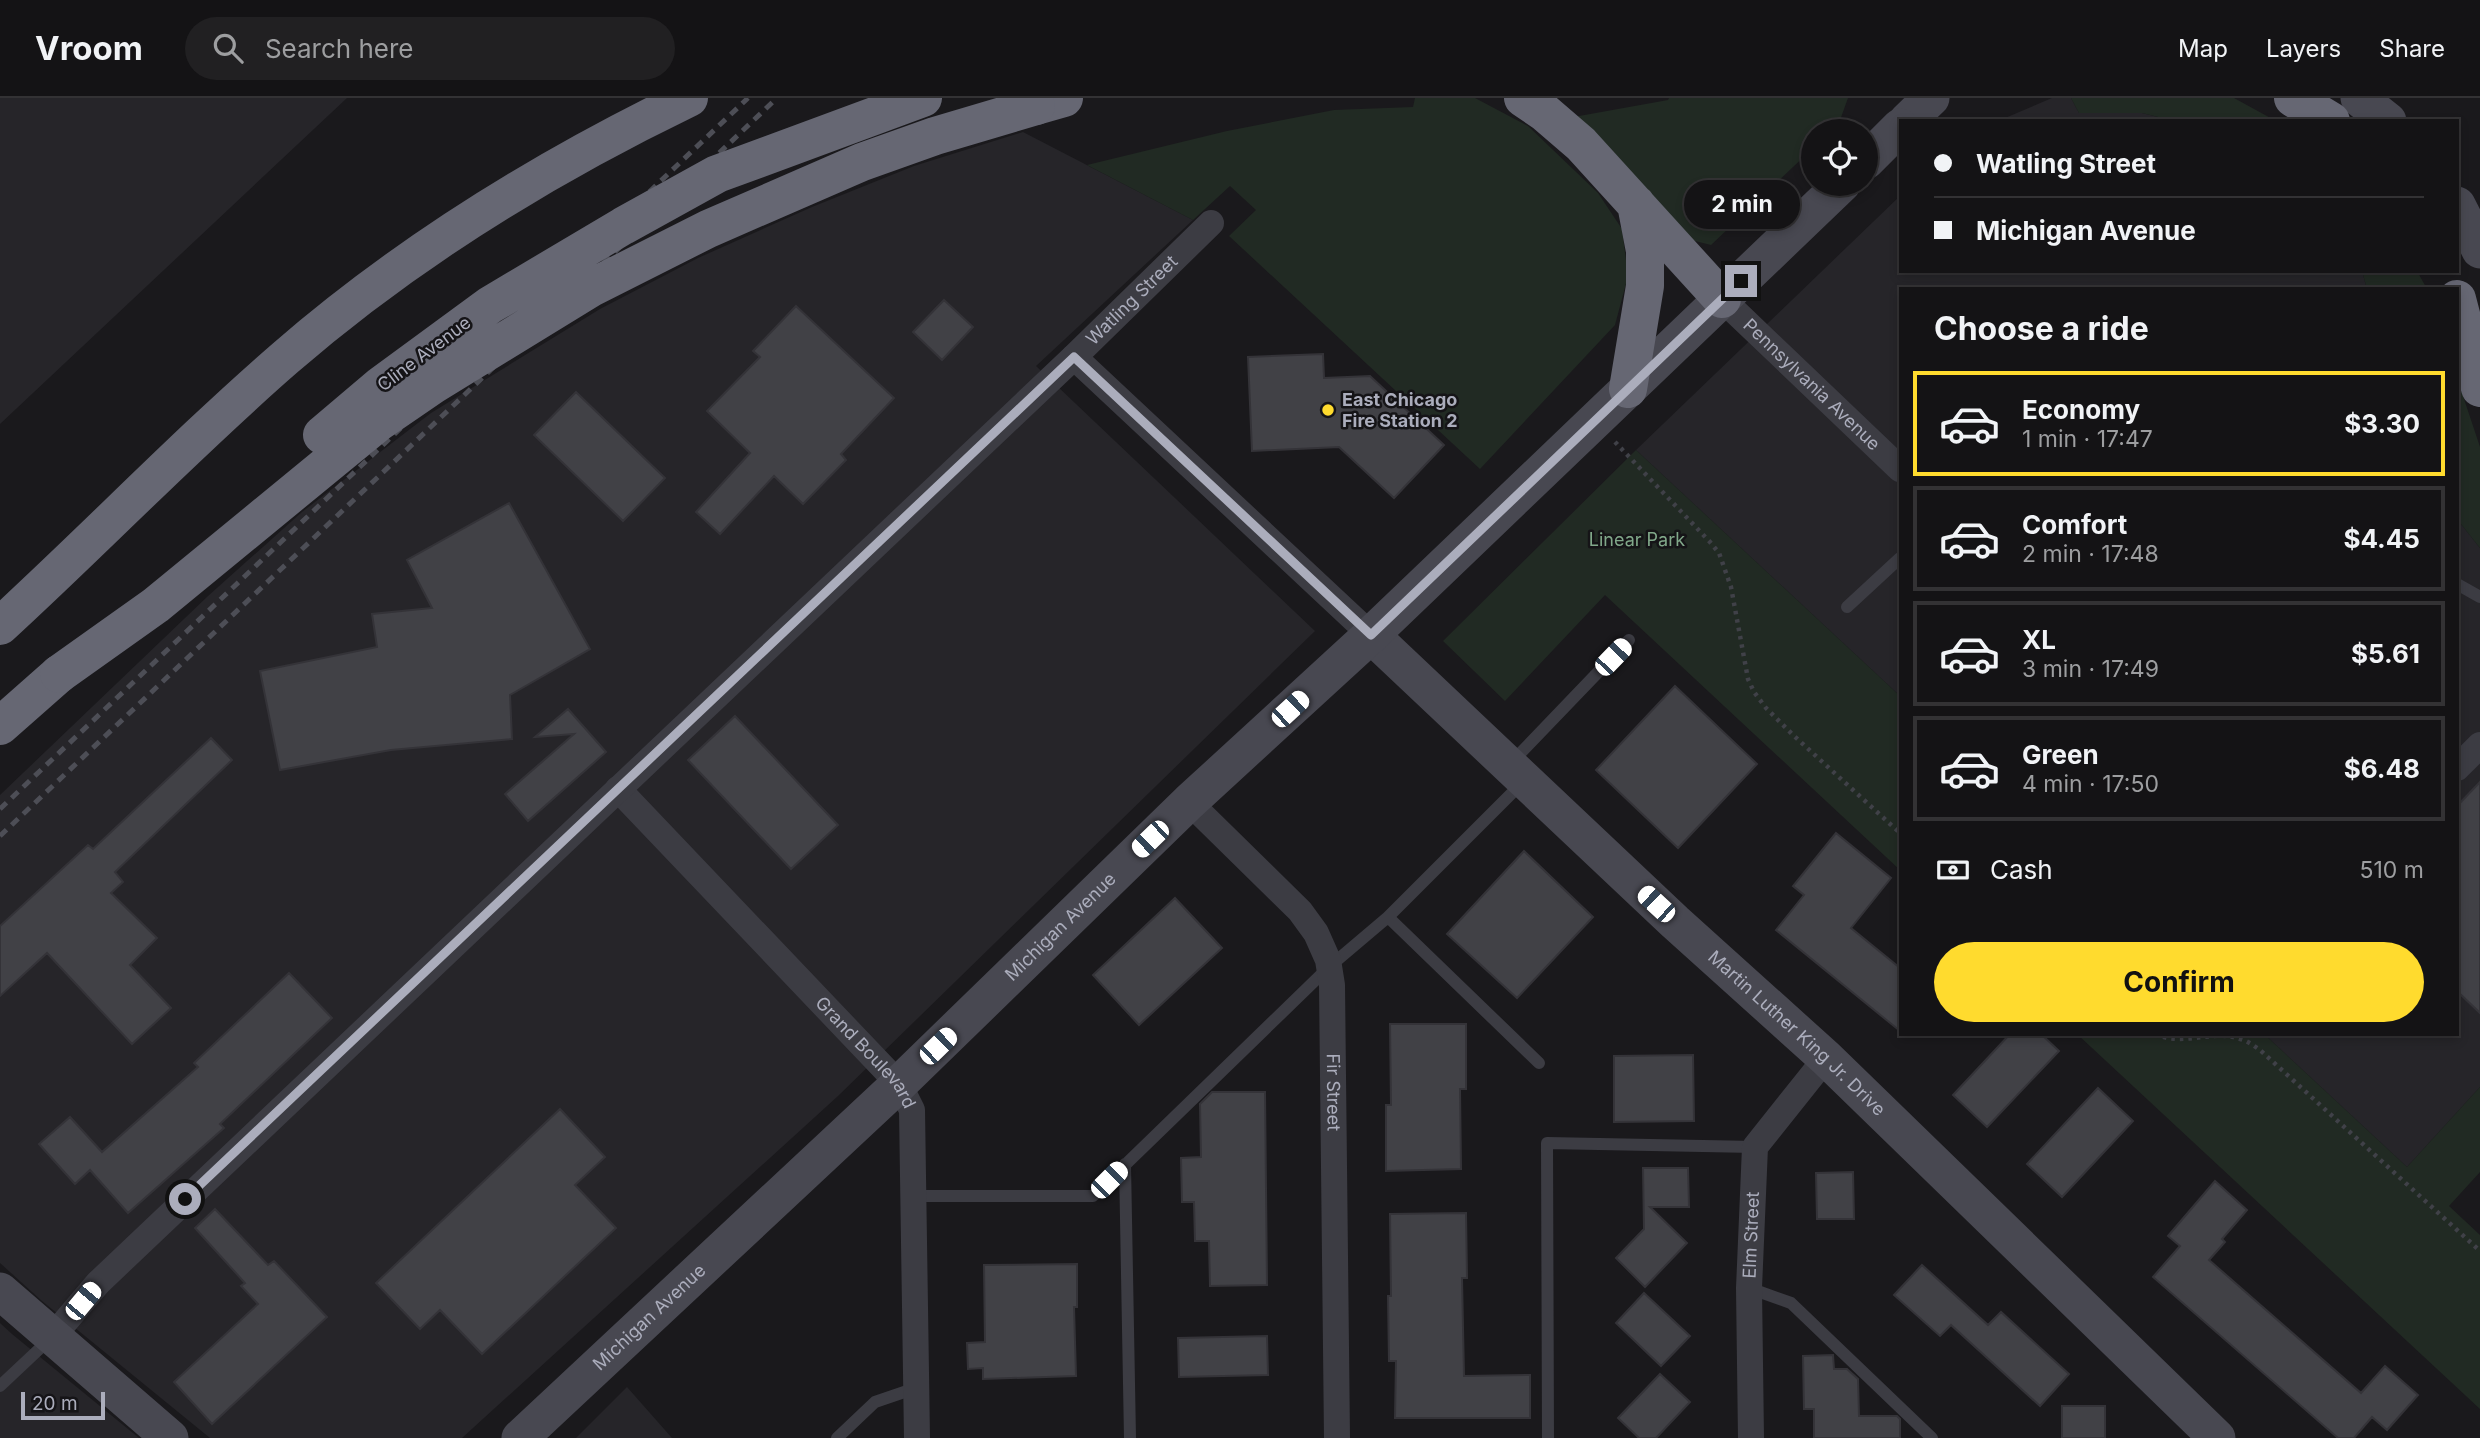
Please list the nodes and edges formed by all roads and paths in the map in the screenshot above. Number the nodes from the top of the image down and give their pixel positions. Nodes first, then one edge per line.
1 (689, 98) edge
2 (923, 98) edge
3 (1522, 98) edge
4 (1931, 98) edge
5 (2293, 98) edge
6 (2359, 98) edge
7 (1050, 102) edge
8 (1910, 119) edge
9 (2328, 119) edge
10 (2385, 119) edge
11 (1899, 128) edge
12 (1878, 149) edge
13 (1829, 196) edge
14 (1636, 204) junction
15 (2459, 209) edge
16 (1211, 223) dead end
17 (2480, 250) edge
18 (1722, 299) junction
19 (2459, 307) edge
20 (1074, 357) junction
21 (2480, 388) edge
22 (1628, 389) junction
23 (1595, 421) junction
24 (1899, 468) edge
25 (1899, 559) edge
26 (2459, 585) edge
27 (2480, 597) edge
28 (1847, 607) dead end
29 (0, 626) edge
30 (1371, 635) junction
31 (1629, 640) dead end
32 (59, 674) junction
33 (0, 726) edge
34 (2480, 745) edge
35 (2459, 766) edge
36 (1517, 773) junction
37 (618, 789) junction
38 (1189, 802) junction
39 (1899, 832) edge
40 (1388, 917) junction
41 (1329, 967) junction
42 (2164, 1036) edge
43 (2231, 1036) edge
44 (2231, 1036) edge
45 (1826, 1058) junction
46 (1539, 1063) dead end
47 (899, 1084) junction
48 (1755, 1147) junction
49 (1125, 1164) junction
50 (913, 1196) junction
51 (2480, 1251) edge
52 (1749, 1288) junction
53 (0, 1291) edge
54 (53, 1336) junction
55 (0, 1386) edge
56 (916, 1388) junction
57 (170, 1438) edge
58 (520, 1438) edge
59 (837, 1438) edge
60 (917, 1438) edge
61 (1130, 1438) edge
62 (1337, 1438) edge
63 (1548, 1438) edge
64 (1751, 1438) edge
65 (1932, 1438) edge
66 (2217, 1438) edge

1 - 29 highway
2 - 32 highway, Cline Avenue, bridge
3 - 14 highway
4 - 8 main road
5 - 9 highway
6 - 10 main road
7 - 32 highway, bridge
11 - 12 main road
13 - 18 main road, Michigan Avenue
14 - 18 highway
14 - 22 highway
15 - 17 main road
16 - 20 street, Watling Street
18 - 22 main road, Michigan Avenue
18 - 24 street, Pennsylvania Avenue
19 - 21 highway
20 - 30 street
20 - 37 street, Watling Street
22 - 23 main road, Michigan Avenue
23 - 30 main road, Michigan Avenue
23 - 39 path
25 - 28 lane
26 - 27 lane
30 - 36 main road, Martin Luther King Jr. Drive
30 - 38 main road, Michigan Avenue
31 - 36 lane
32 - 33 highway, Cline Avenue
34 - 35 street
36 - 40 lane
36 - 45 main road, Martin Luther King Jr. Drive
37 - 47 street, Grand Boulevard
37 - 54 street, Watling Street
38 - 41 street, Fir Street
38 - 47 main road, Michigan Avenue
40 - 41 lane
40 - 46 lane
41 - 49 lane
41 - 62 street, Fir Street
42 - 43 path
44 - 51 path
45 - 48 street
45 - 66 main road, Martin Luther King Jr. Drive
47 - 50 street, Grand Boulevard
47 - 58 main road, Michigan Avenue
48 - 52 street, Elm Street
48 - 63 lane
49 - 50 lane
49 - 61 lane
50 - 56 street, Grand Boulevard
52 - 64 street, Elm Street
52 - 65 lane
53 - 54 main road
54 - 55 lane
54 - 57 main road
56 - 59 lane
56 - 60 street, Grand Boulevard

